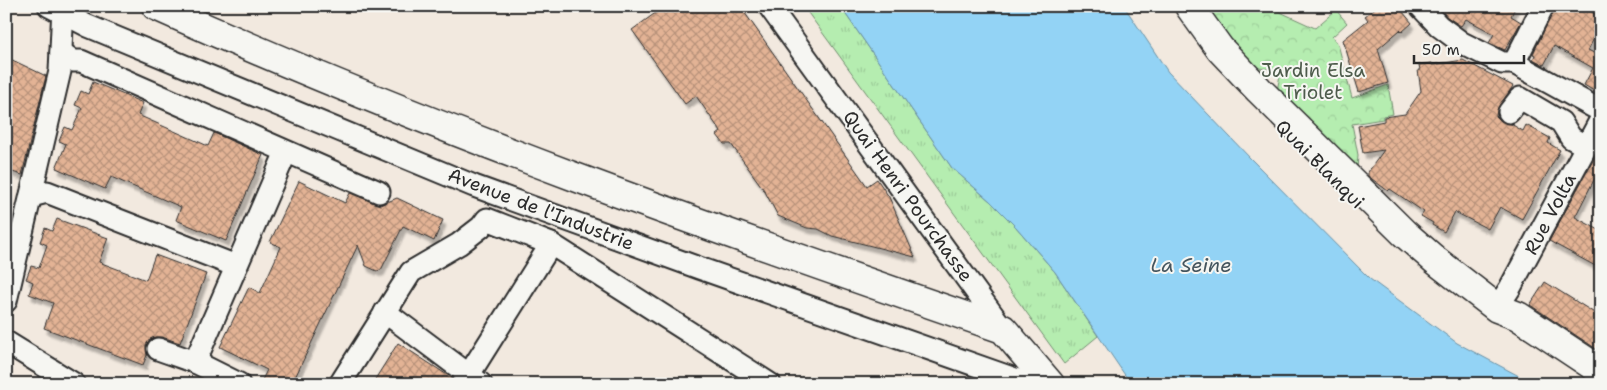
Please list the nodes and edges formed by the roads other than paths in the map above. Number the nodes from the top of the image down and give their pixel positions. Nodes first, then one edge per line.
1 (156, 6) edge
2 (769, 6) edge
3 (1177, 6) edge
4 (1189, 6) edge
5 (1420, 6) edge
6 (1543, 6) edge
7 (58, 8) edge
8 (61, 52) junction
9 (1514, 63) junction
10 (1601, 111) edge
11 (1509, 112) dead end
12 (1601, 119) edge
13 (1586, 146) junction
14 (286, 152) junction
15 (379, 192) dead end
16 (31, 196) junction
17 (551, 244) junction
18 (1435, 260) junction
19 (236, 266) junction
20 (6, 301) edge
21 (1497, 308) junction
22 (385, 312) junction
23 (1003, 329) junction
24 (6, 342) edge
25 (158, 348) dead end
26 (195, 362) junction
27 (1601, 371) edge
28 (471, 381) edge
29 (1601, 382) edge
30 (74, 384) edge
31 (239, 384) edge
32 (340, 384) edge
33 (770, 384) edge
34 (1028, 384) edge
35 (1050, 384) edge

1 - 23 main road
2 - 23 street, Quai Henri Pourchasse
3 - 18 main road, Quai Blanqui
4 - 18 main road, Quai Blanqui
5 - 9 street
6 - 9 street
7 - 8 street
7 - 34 street, Avenue de l'Industrie
8 - 14 street
8 - 16 street
9 - 10 street
11 - 13 street
12 - 13 street, Rue Volta
13 - 21 street, Rue Volta
14 - 15 street
14 - 19 street
16 - 19 street
16 - 20 street
17 - 22 street
17 - 28 street
17 - 33 street
18 - 21 main road, Quai Blanqui
19 - 26 street
21 - 27 main road, Quai Blanqui
21 - 29 main road, Quai Blanqui
22 - 28 street
22 - 32 street
23 - 35 main road, Quai Henri Pourchasse
24 - 30 street
25 - 26 street
26 - 31 street

